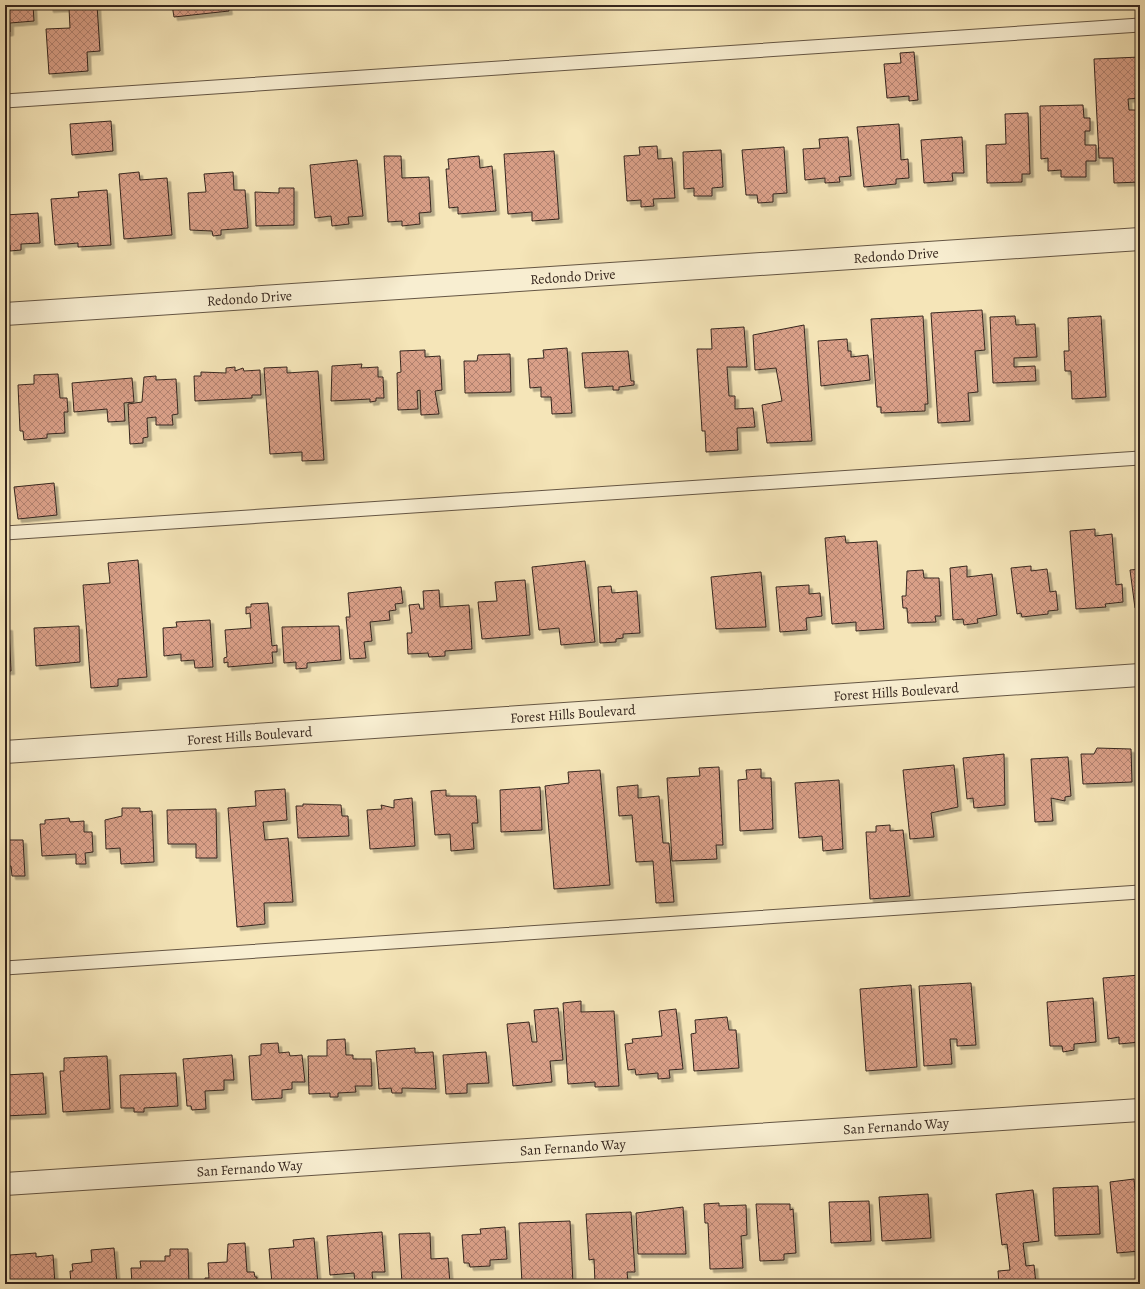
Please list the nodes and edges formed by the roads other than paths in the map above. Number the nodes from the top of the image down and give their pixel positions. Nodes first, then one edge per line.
1 (1140, 25) edge
2 (5, 101) edge
3 (1140, 238) edge
4 (5, 314) edge
5 (1140, 458) edge
6 (5, 533) edge
7 (1140, 675) edge
8 (5, 752) edge
9 (1140, 892) edge
10 (5, 968) edge
11 (1140, 1110) edge
12 (5, 1184) edge

1 - 2 lane
3 - 4 street, Redondo Drive
5 - 6 lane
7 - 8 street, Forest Hills Boulevard
9 - 10 lane
11 - 12 street, San Fernando Way

